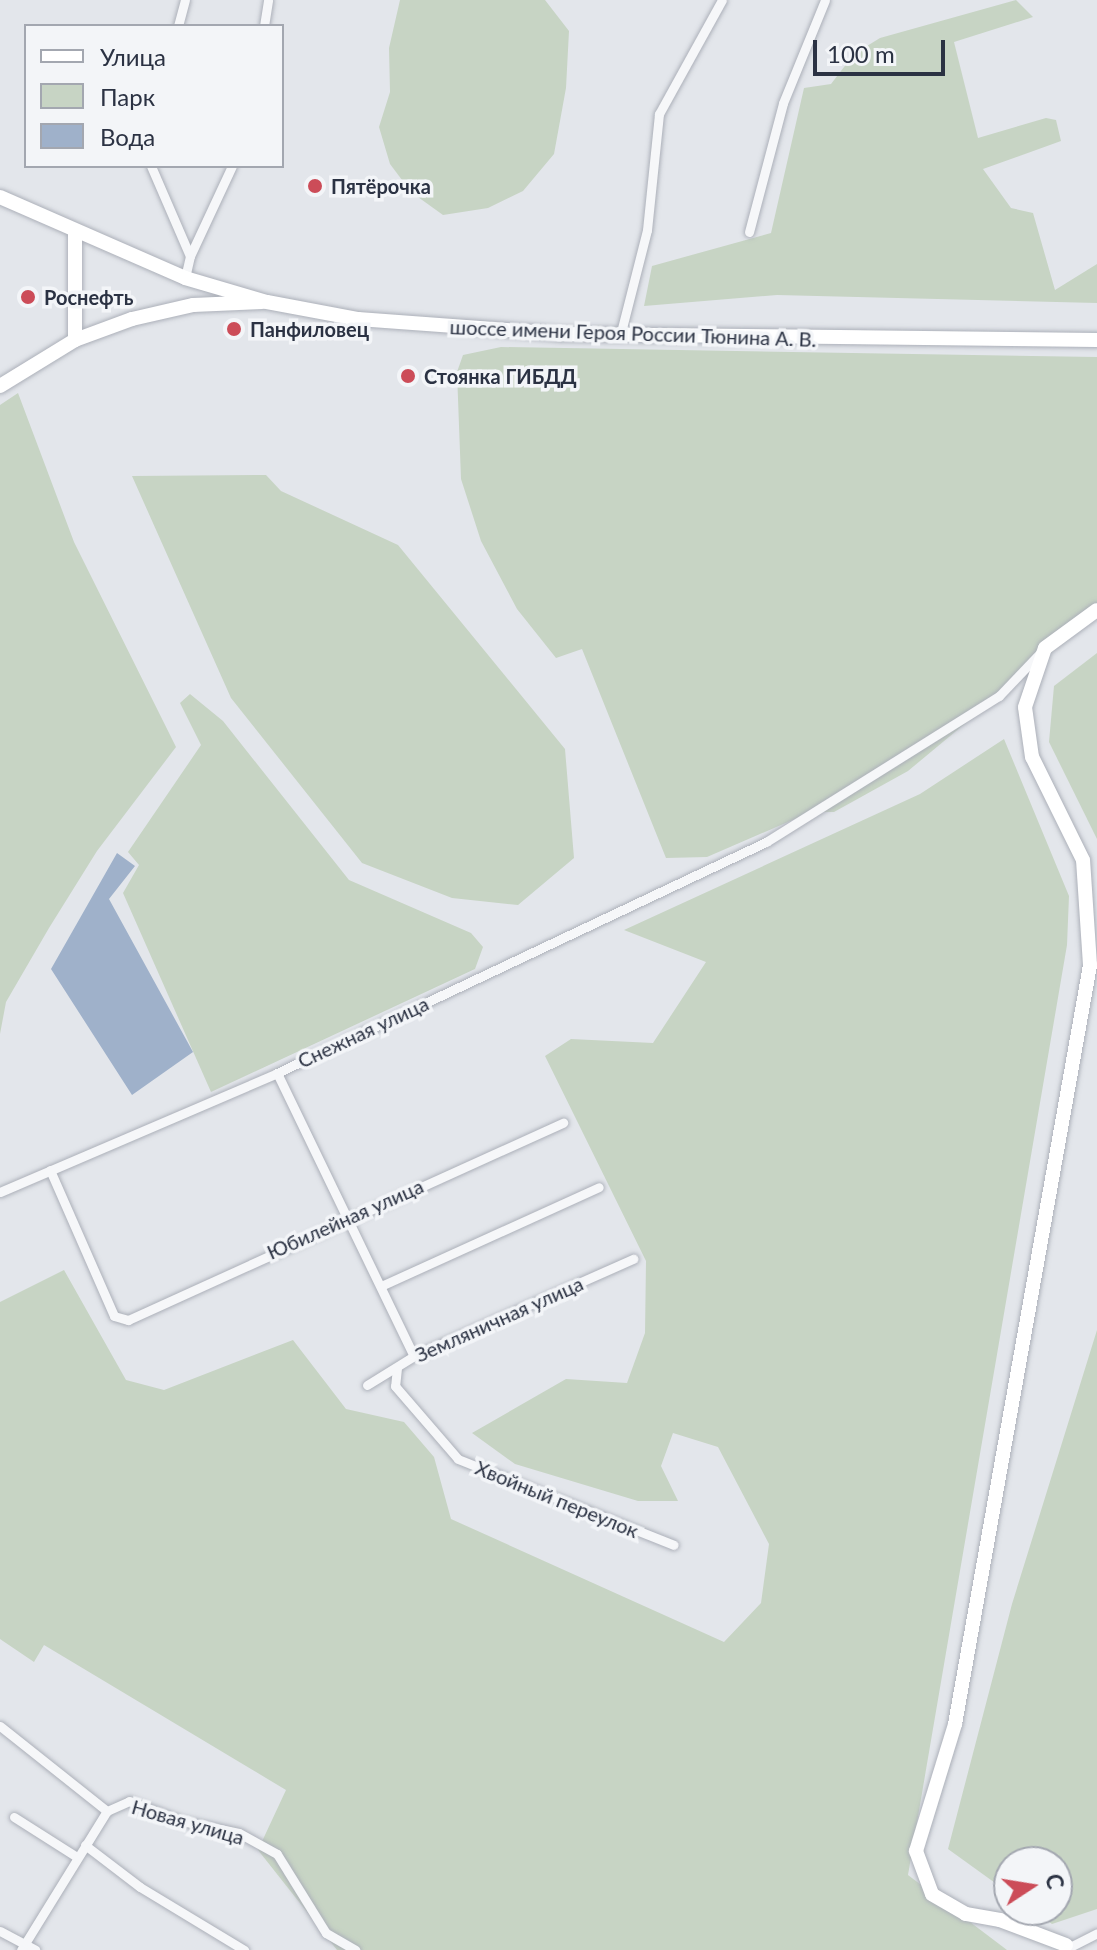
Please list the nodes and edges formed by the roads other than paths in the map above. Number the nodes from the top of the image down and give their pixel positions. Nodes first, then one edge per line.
1 (185, 0) edge
2 (268, 0) edge
3 (722, 0) edge
4 (827, 1) edge
5 (179, 24) edge
6 (264, 24) edge
7 (152, 168) edge
8 (231, 168) edge
9 (0, 197) edge
10 (75, 232) junction
11 (749, 232) dead end
12 (190, 256) junction
13 (185, 278) junction
14 (267, 302) junction
15 (620, 336) junction
16 (75, 340) junction
17 (1097, 340) edge
18 (0, 386) edge
19 (1097, 610) edge
20 (1045, 648) junction
21 (277, 1073) junction
22 (563, 1123) dead end
23 (50, 1170) junction
24 (599, 1187) dead end
25 (0, 1192) edge
26 (348, 1216) junction
27 (633, 1259) dead end
28 (381, 1286) junction
29 (414, 1356) junction
30 (397, 1368) junction
31 (367, 1385) dead end
32 (674, 1545) dead end
33 (0, 1726) edge
34 (107, 1811) junction
35 (14, 1817) dead end
36 (85, 1845) junction
37 (77, 1857) junction
38 (0, 1931) edge
39 (1097, 1933) edge
40 (23, 1947) edge
41 (1067, 1948) edge
42 (35, 1950) edge
43 (244, 1950) edge
44 (355, 1950) edge

1 - 5 street
2 - 6 street
3 - 15 street
4 - 11 street
7 - 12 street
8 - 12 street
9 - 10 main road, шоссе имени Героя России Тюнина А. В.
10 - 13 main road, шоссе имени Героя России Тюнина А. В.
10 - 16 main road
12 - 13 street
13 - 14 main road, шоссе имени Героя России Тюнина А. В.
14 - 15 main road, шоссе имени Героя России Тюнина А. В.
14 - 16 main road
15 - 17 main road, шоссе имени Героя России Тюнина А. В.
16 - 18 main road
19 - 20 main road
20 - 21 street, Снежная улица
20 - 41 main road
21 - 23 street, Снежная улица
21 - 26 street
22 - 26 street, Юбилейная улица
23 - 25 street, Снежная улица
23 - 26 street, Юбилейная улица
24 - 28 street
26 - 28 street
27 - 29 street, Земляничная улица
28 - 29 street
29 - 30 street, Земляничная улица
30 - 31 street, Земляничная улица
30 - 32 street, Хвойный переулок
33 - 34 street, Новая улица
34 - 36 street
34 - 44 street, Новая улица
35 - 37 street
36 - 37 street
36 - 43 street
37 - 40 street
38 - 40 street
39 - 41 street
40 - 42 street

